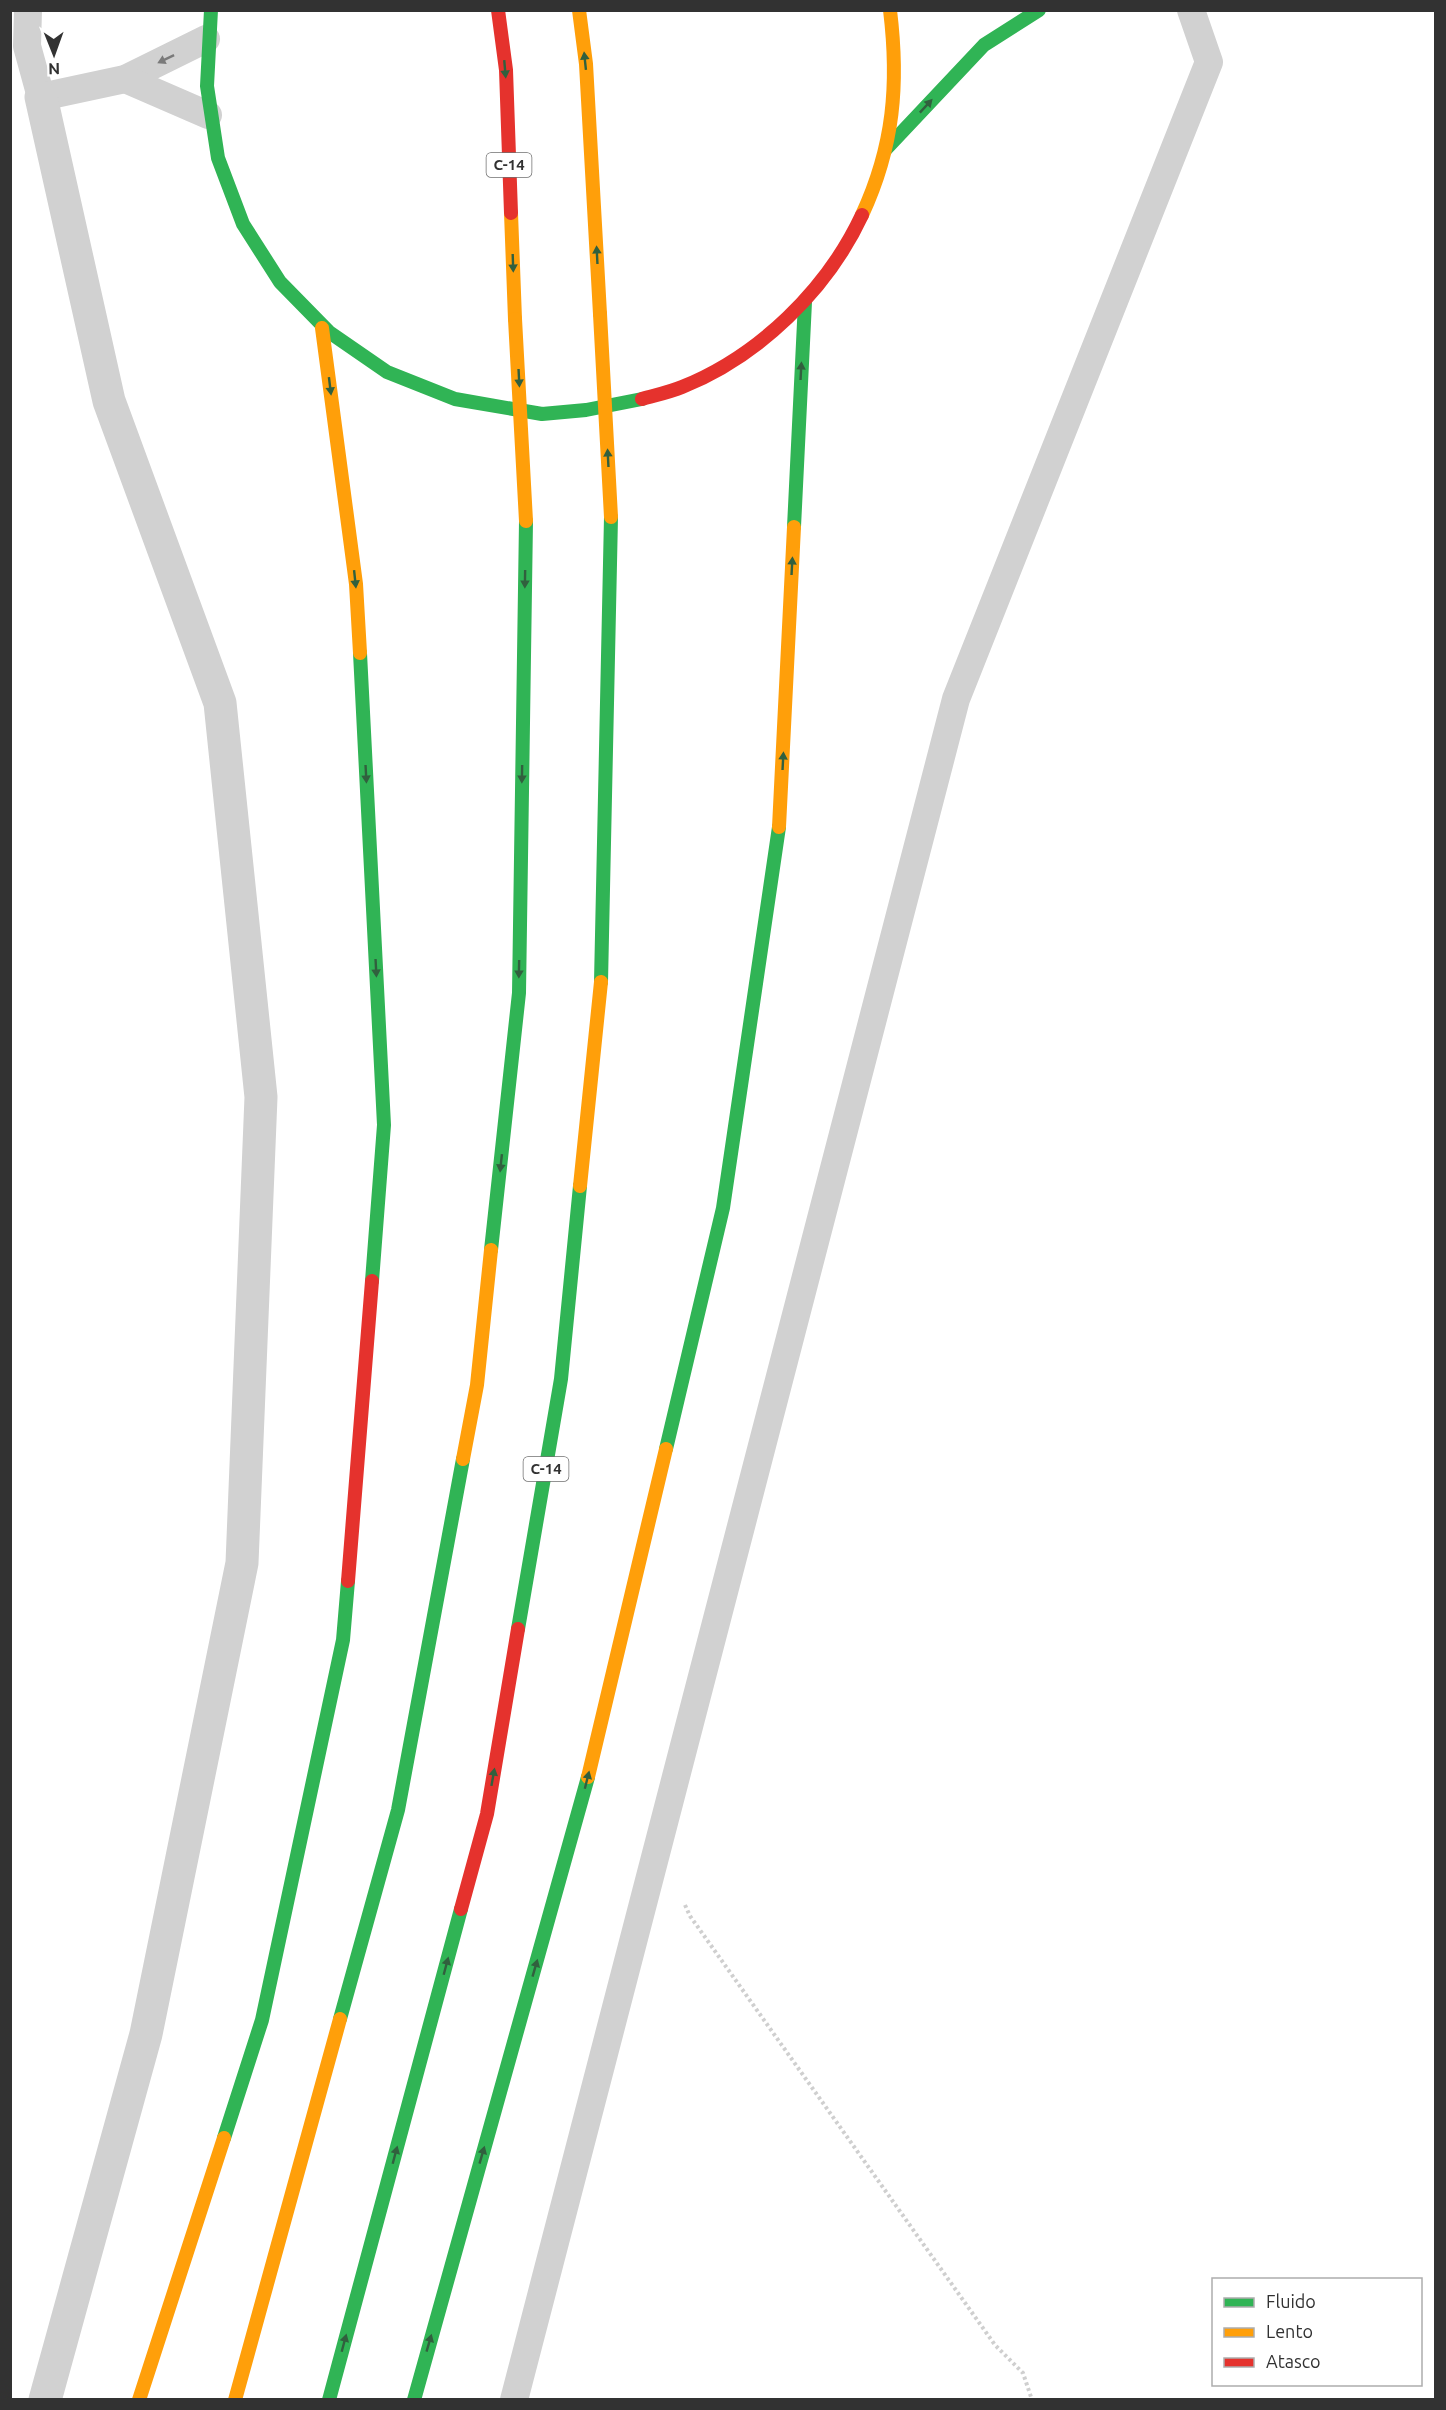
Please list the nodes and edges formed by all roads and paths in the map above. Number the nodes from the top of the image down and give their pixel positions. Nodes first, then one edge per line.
1 (28, 10) edge
2 (211, 10) edge
3 (498, 10) edge
4 (579, 10) edge
5 (890, 10) edge
6 (1039, 10) edge
7 (1191, 10) edge
8 (206, 39) junction
9 (125, 80) junction
10 (41, 97) junction
11 (208, 115) junction
12 (886, 149) junction
13 (805, 302) junction
14 (322, 328) junction
15 (651, 1871) junction
16 (45, 2400) edge
17 (139, 2400) edge
18 (235, 2400) edge
19 (329, 2400) edge
20 (414, 2400) edge
21 (514, 2400) edge
22 (1032, 2400) edge

1 - 10 lane
2 - 8 main road
3 -> 18 main road, C-14, bridge
19 -> 4 main road, C-14, bridge
5 - 12 main road
12 -> 6 main road
7 - 15 lane
8 -> 9 lane
8 - 11 main road
9 - 10 lane
9 - 11 lane
10 - 16 street
11 - 14 main road
12 - 13 main road
13 - 14 main road
20 -> 13 main road
14 -> 17 main road
15 - 21 lane
15 - 22 path

